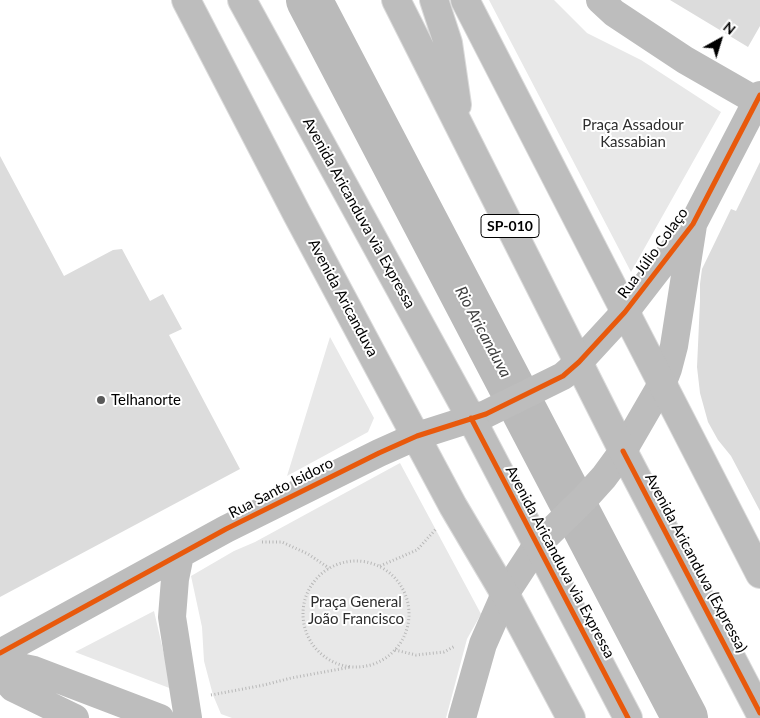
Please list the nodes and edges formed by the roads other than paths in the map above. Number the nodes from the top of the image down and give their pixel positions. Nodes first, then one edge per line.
1 (186, 0) edge
2 (242, 0) edge
3 (396, 0) edge
4 (434, 0) edge
5 (465, 0) edge
6 (600, 0) edge
7 (759, 100) edge
8 (461, 128) junction
9 (693, 224) junction
10 (625, 312) junction
11 (571, 369) junction
12 (663, 382) junction
13 (478, 416) junction
14 (417, 436) junction
15 (623, 451) junction
16 (543, 539) junction
17 (180, 555) junction
18 (760, 574) edge
19 (504, 594) junction
20 (0, 652) edge
21 (0, 663) edge
22 (0, 674) edge
23 (187, 709) edge
24 (760, 713) edge
25 (75, 718) edge
26 (160, 718) edge
27 (462, 718) edge
28 (571, 718) edge
29 (628, 718) edge

1 - 14 main road, Avenida Aricanduva
2 - 13 main road, Avenida Aricanduva via Expressa
3 - 8 main road, Avenida Aricanduva (Expressa) / SP-010
4 - 8 main road
5 - 10 main road
6 - 7 main road
7 - 9 main road, Rua Júlio Colaço
8 - 11 main road, Avenida Aricanduva (Expressa) / SP-010
9 - 10 main road, Rua Júlio Colaço
9 - 12 main road, Rua Júlio Colaço
10 - 11 main road, Rua Júlio Colaço
10 - 12 main road
11 - 13 main road, Rua Santo Isidoro
11 - 15 main road, Avenida Aricanduva (Expressa) / SP-010
12 - 15 main road, Rua Júlio Colaço
12 - 18 main road
13 - 14 main road, Rua Santo Isidoro
13 - 16 main road, Avenida Aricanduva via Expressa
14 - 17 main road, Rua Santo Isidoro
14 - 19 main road, Avenida Aricanduva
15 - 16 main road, Rua Júlio Colaço
15 - 24 main road, Avenida Aricanduva (Expressa) / SP-010
16 - 19 main road, Rua Júlio Colaço
16 - 29 main road, Avenida Aricanduva via Expressa
17 - 20 main road, Rua Santo Isidoro
17 - 23 main road
19 - 27 main road, Rua Júlio Colaço
19 - 28 main road, Avenida Aricanduva
21 - 26 main road
22 - 25 main road

